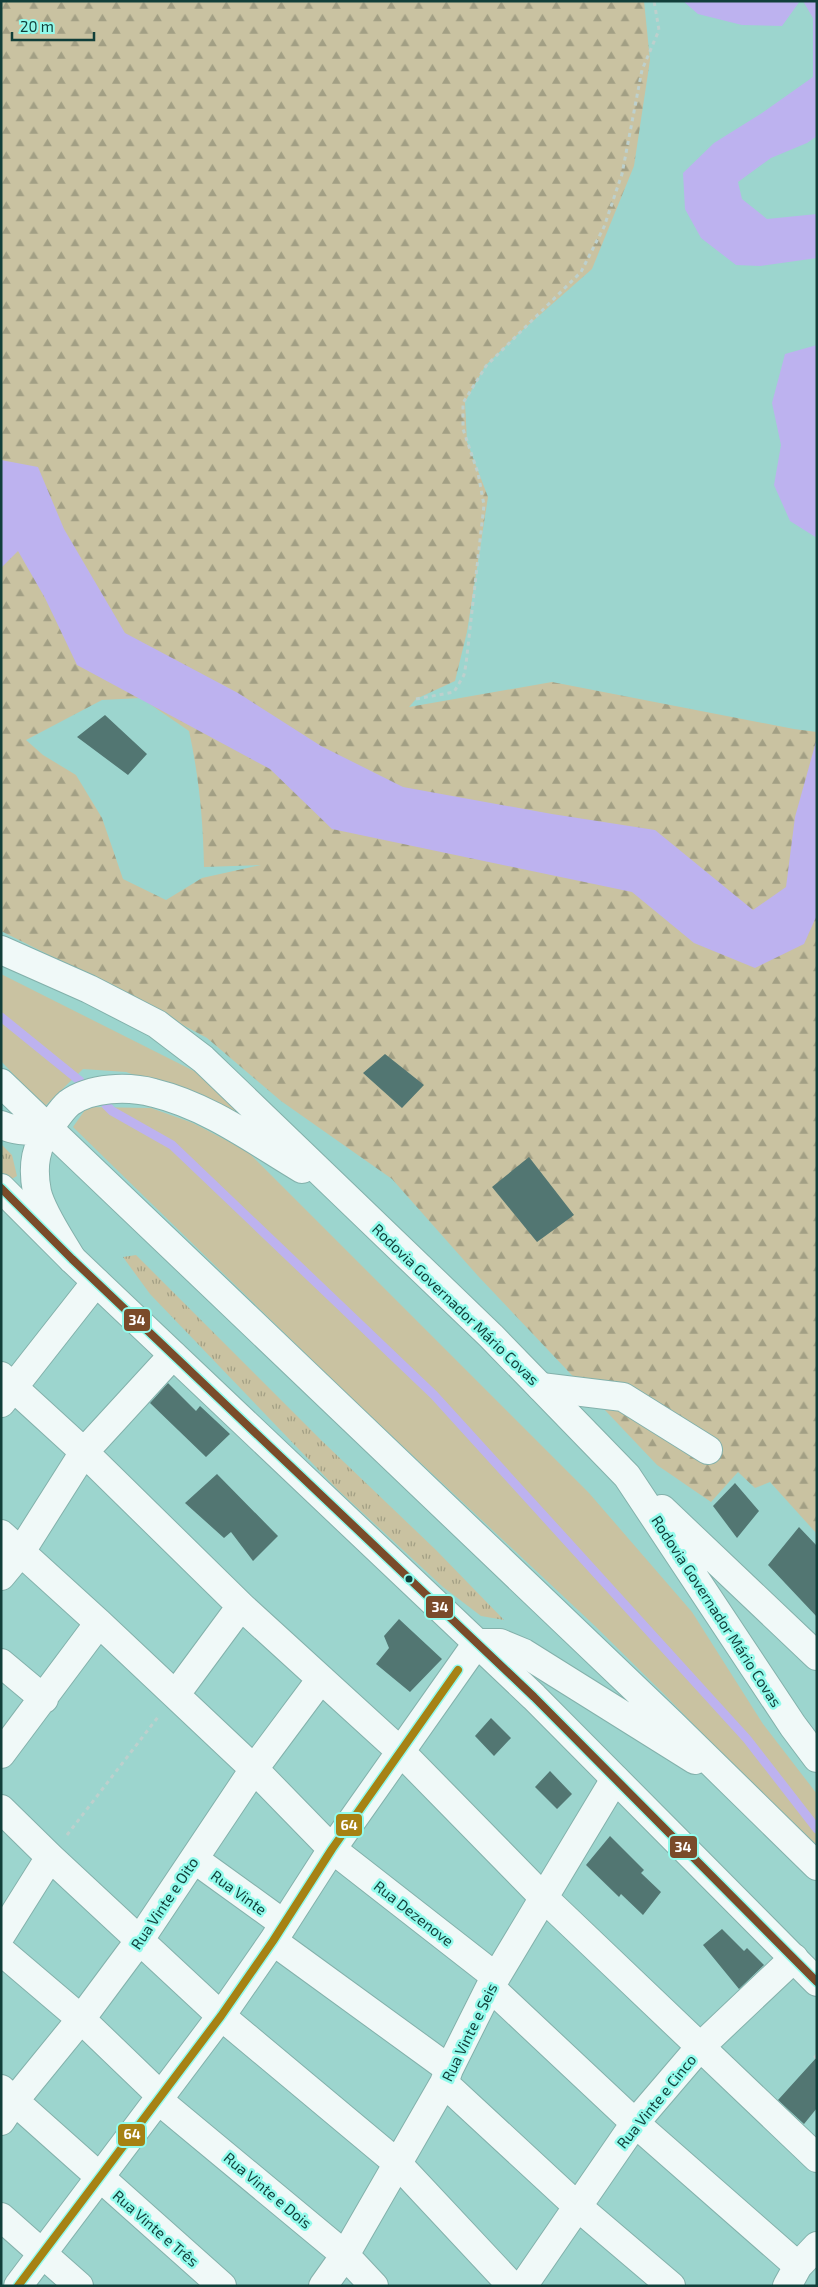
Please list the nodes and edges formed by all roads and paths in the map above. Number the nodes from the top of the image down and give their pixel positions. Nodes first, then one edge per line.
1 (654, 1) edge
2 (416, 699) dead end
3 (1, 950) edge
4 (1, 1083) edge
5 (1, 1125) edge
6 (49, 1128) junction
7 (1, 1188) edge
8 (342, 1193) junction
9 (72, 1260) junction
10 (96, 1282) junction
11 (173, 1355) junction
12 (541, 1387) junction
13 (5, 1388) edge
14 (708, 1450) dead end
15 (84, 1452) junction
16 (627, 1476) junction
17 (1, 1534) edge
18 (20, 1553) junction
19 (1, 1576) edge
20 (241, 1606) junction
21 (99, 1623) junction
22 (477, 1643) junction
23 (817, 1656) edge
24 (1, 1663) edge
25 (321, 1679) junction
26 (176, 1694) junction
27 (44, 1699) junction
28 (400, 1751) junction
29 (1, 1754) edge
30 (817, 1758) edge
31 (254, 1769) junction
32 (725, 1778) junction
33 (615, 1779) junction
34 (1, 1809) edge
35 (332, 1849) junction
36 (50, 1858) junction
37 (194, 1859) junction
38 (817, 1866) edge
39 (543, 1897) junction
40 (279, 1933) junction
41 (1, 1934) edge
42 (139, 1941) junction
43 (1, 1952) edge
44 (794, 1958) junction
45 (493, 1982) junction
46 (817, 1982) edge
47 (221, 2016) junction
48 (81, 2019) junction
49 (700, 2048) junction
50 (817, 2055) edge
51 (817, 2060) edge
52 (446, 2076) junction
53 (159, 2097) junction
54 (6, 2104) edge
55 (635, 2123) junction
56 (817, 2158) edge
57 (397, 2163) junction
58 (100, 2178) junction
59 (577, 2206) junction
60 (1, 2217) edge
61 (817, 2246) edge
62 (42, 2253) junction
63 (345, 2254) junction
64 (792, 2276) edge
65 (18, 2286) edge
66 (78, 2286) edge
67 (222, 2286) edge
68 (323, 2286) edge
69 (374, 2286) edge
70 (512, 2286) edge
71 (523, 2286) edge
72 (671, 2286) edge

1 - 2 path
3 - 8 main road, Rodovia Governador Mário Covas
4 - 6 main road
5 - 6 main road
6 - 8 main road
6 - 9 main road
6 - 32 main road
7 - 9 main road
8 - 12 main road, Rodovia Governador Mário Covas
9 - 10 main road
10 - 11 main road
10 - 13 main road
11 - 15 main road
11 - 22 main road
12 - 14 main road
12 - 16 main road, Rodovia Governador Mário Covas
13 - 15 main road
15 - 18 main road
15 - 20 main road
16 - 23 main road
16 - 30 main road, Rodovia Governador Mário Covas
17 - 18 main road, Rua Dezenove
18 - 19 main road
18 - 21 main road, Rua Dezenove
20 - 25 main road
20 - 26 main road
21 - 26 main road, Rua Dezenove
21 - 27 main road
22 - 28 main road
22 - 32 main road
22 - 33 main road
24 - 27 main road
25 - 28 main road
25 - 31 main road, Rua Vinte e Oito
26 - 31 main road, Rua Dezenove
26 - 36 path
27 - 29 main road
28 - 35 main road
28 - 39 main road
31 - 35 main road, Rua Dezenove
31 - 37 main road, Rua Vinte e Oito
32 - 38 main road
33 - 39 main road, Rua Vinte e Seis
33 - 44 main road
34 - 36 main road
35 - 40 main road
35 - 45 main road, Rua Dezenove
36 - 41 main road
36 - 42 main road
37 - 40 main road, Rua Vinte
37 - 42 main road, Rua Vinte e Oito
39 - 45 main road, Rua Vinte e Seis
39 - 49 main road
40 - 47 main road
40 - 52 main road, Rua Vinte
42 - 47 main road
42 - 48 main road, Rua Vinte e Oito
43 - 48 main road, Rua Vinte e Dois
44 - 46 main road
44 - 49 main road, Rua Vinte e Cinco
45 - 52 main road, Rua Vinte e Seis
45 - 55 main road, Rua Dezenove
47 - 53 main road
47 - 57 main road
48 - 53 main road, Rua Vinte e Dois
48 - 54 main road, Rua Vinte e Oito
49 - 55 main road, Rua Vinte e Cinco
49 - 56 main road
50 - 51 path
52 - 57 main road, Rua Vinte e Seis
52 - 59 main road, Rua Vinte
53 - 58 main road
53 - 63 main road, Rua Vinte e Dois
54 - 58 main road, Rua Vinte e Três
55 - 59 main road, Rua Vinte e Cinco
55 - 64 main road, Rua Dezenove
57 - 63 main road, Rua Vinte e Seis
57 - 70 main road
58 - 62 main road
58 - 67 main road, Rua Vinte e Três
59 - 71 main road, Rua Vinte e Cinco
59 - 72 main road, Rua Vinte
60 - 62 main road
61 - 64 main road
62 - 65 main road
62 - 66 main road
63 - 68 main road, Rua Vinte e Seis
63 - 69 main road, Rua Vinte e Dois

